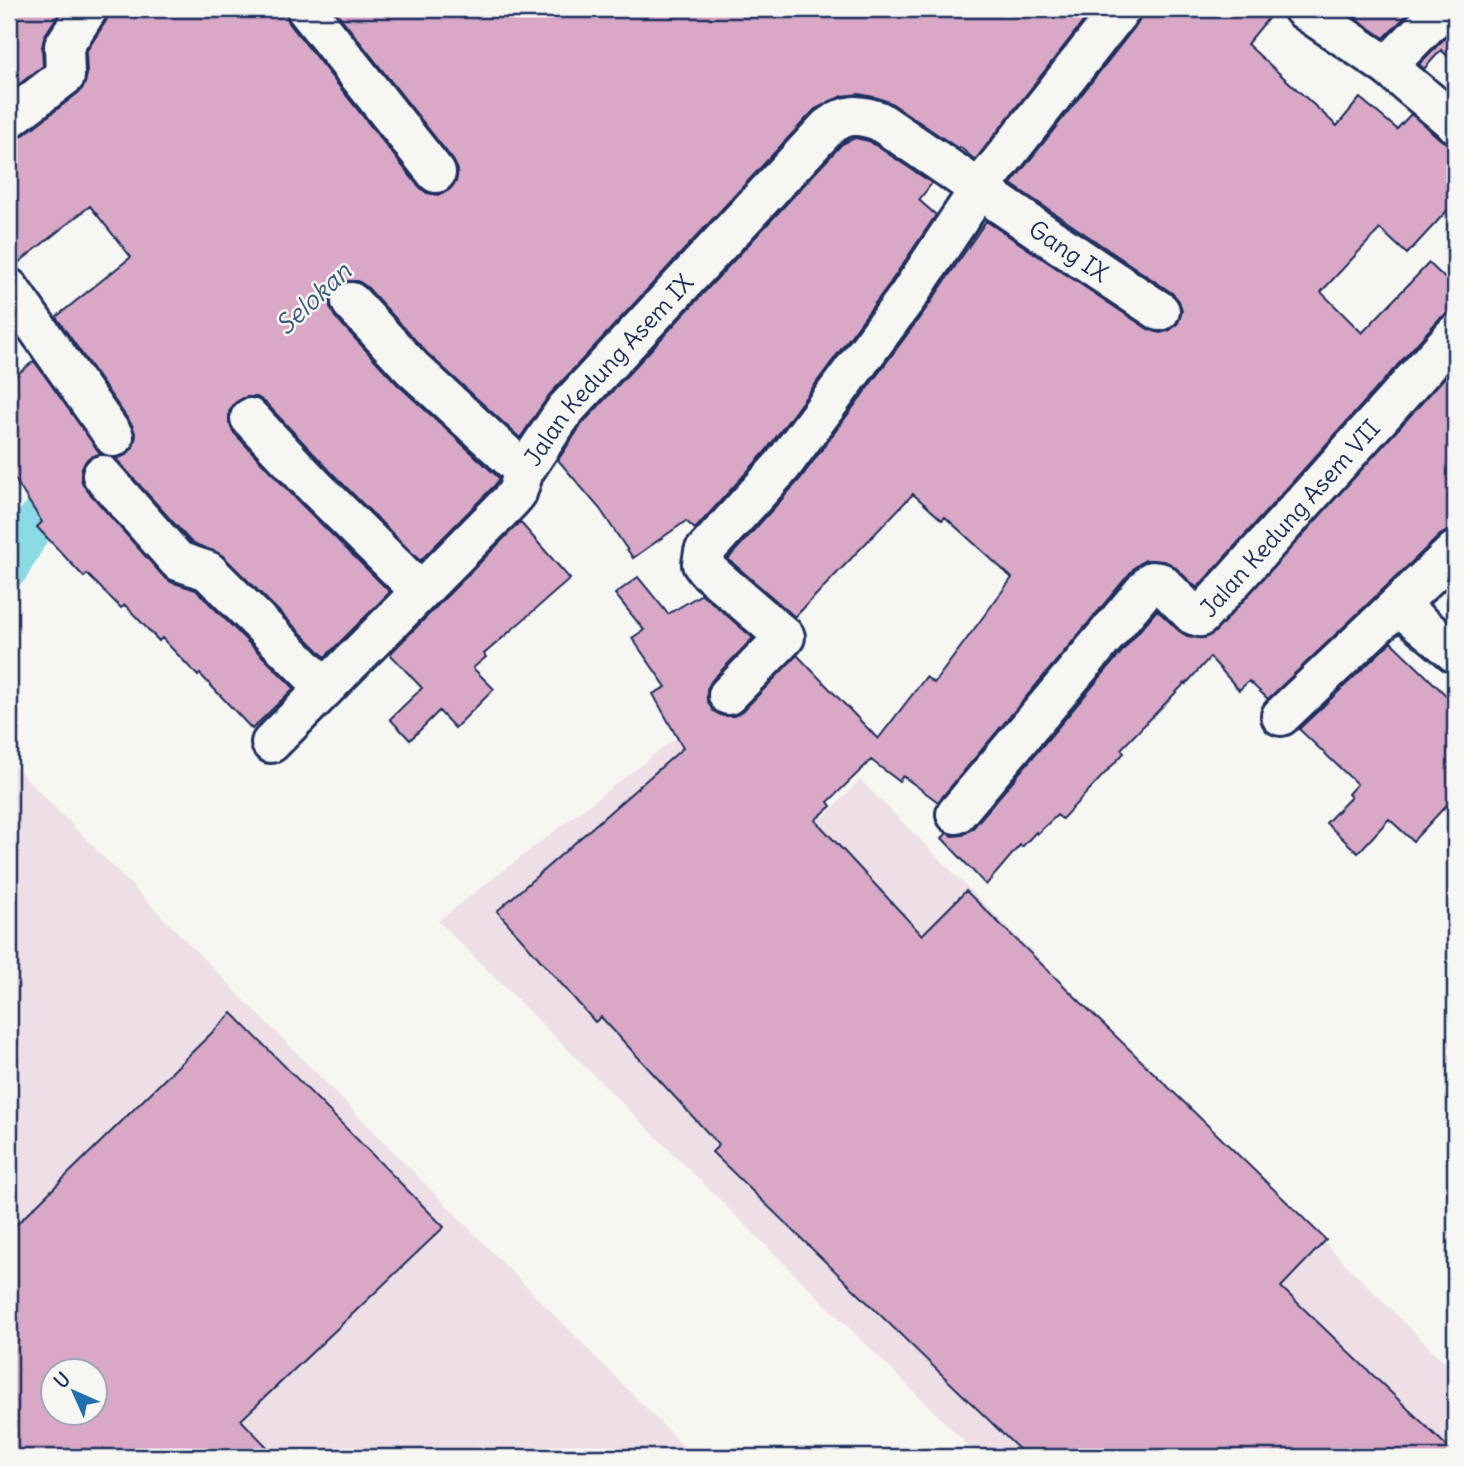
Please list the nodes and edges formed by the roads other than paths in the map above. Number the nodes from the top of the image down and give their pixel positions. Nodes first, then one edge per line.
1 (88, 9) edge
2 (306, 9) edge
3 (1121, 9) edge
4 (1303, 9) edge
5 (1443, 9) edge
6 (1387, 66) junction
7 (9, 119) edge
8 (1455, 123) edge
9 (436, 173) dead end
10 (980, 188) junction
11 (9, 288) edge
12 (351, 302) dead end
13 (1160, 311) dead end
14 (1455, 334) edge
15 (250, 418) dead end
16 (114, 437) dead end
17 (524, 471) junction
18 (102, 475) dead end
19 (1455, 551) edge
20 (421, 591) junction
21 (1399, 606) junction
22 (1455, 653) edge
23 (325, 688) junction
24 (728, 695) dead end
25 (1281, 716) dead end
26 (271, 743) dead end
27 (956, 814) dead end

1 - 7 street
2 - 9 street
3 - 10 street
4 - 6 street
5 - 6 street
6 - 8 street
10 - 13 street, Gang IX
10 - 17 street, Jalan Kedung Asem IX
10 - 24 street
11 - 16 street
12 - 17 street
14 - 27 street, Jalan Kedung Asem VII
15 - 20 street
17 - 20 street, Jalan Kedung Asem IX
18 - 23 street
19 - 21 street
20 - 23 street, Jalan Kedung Asem IX
21 - 22 street
21 - 25 street
23 - 26 street, Jalan Kedung Asem IX

